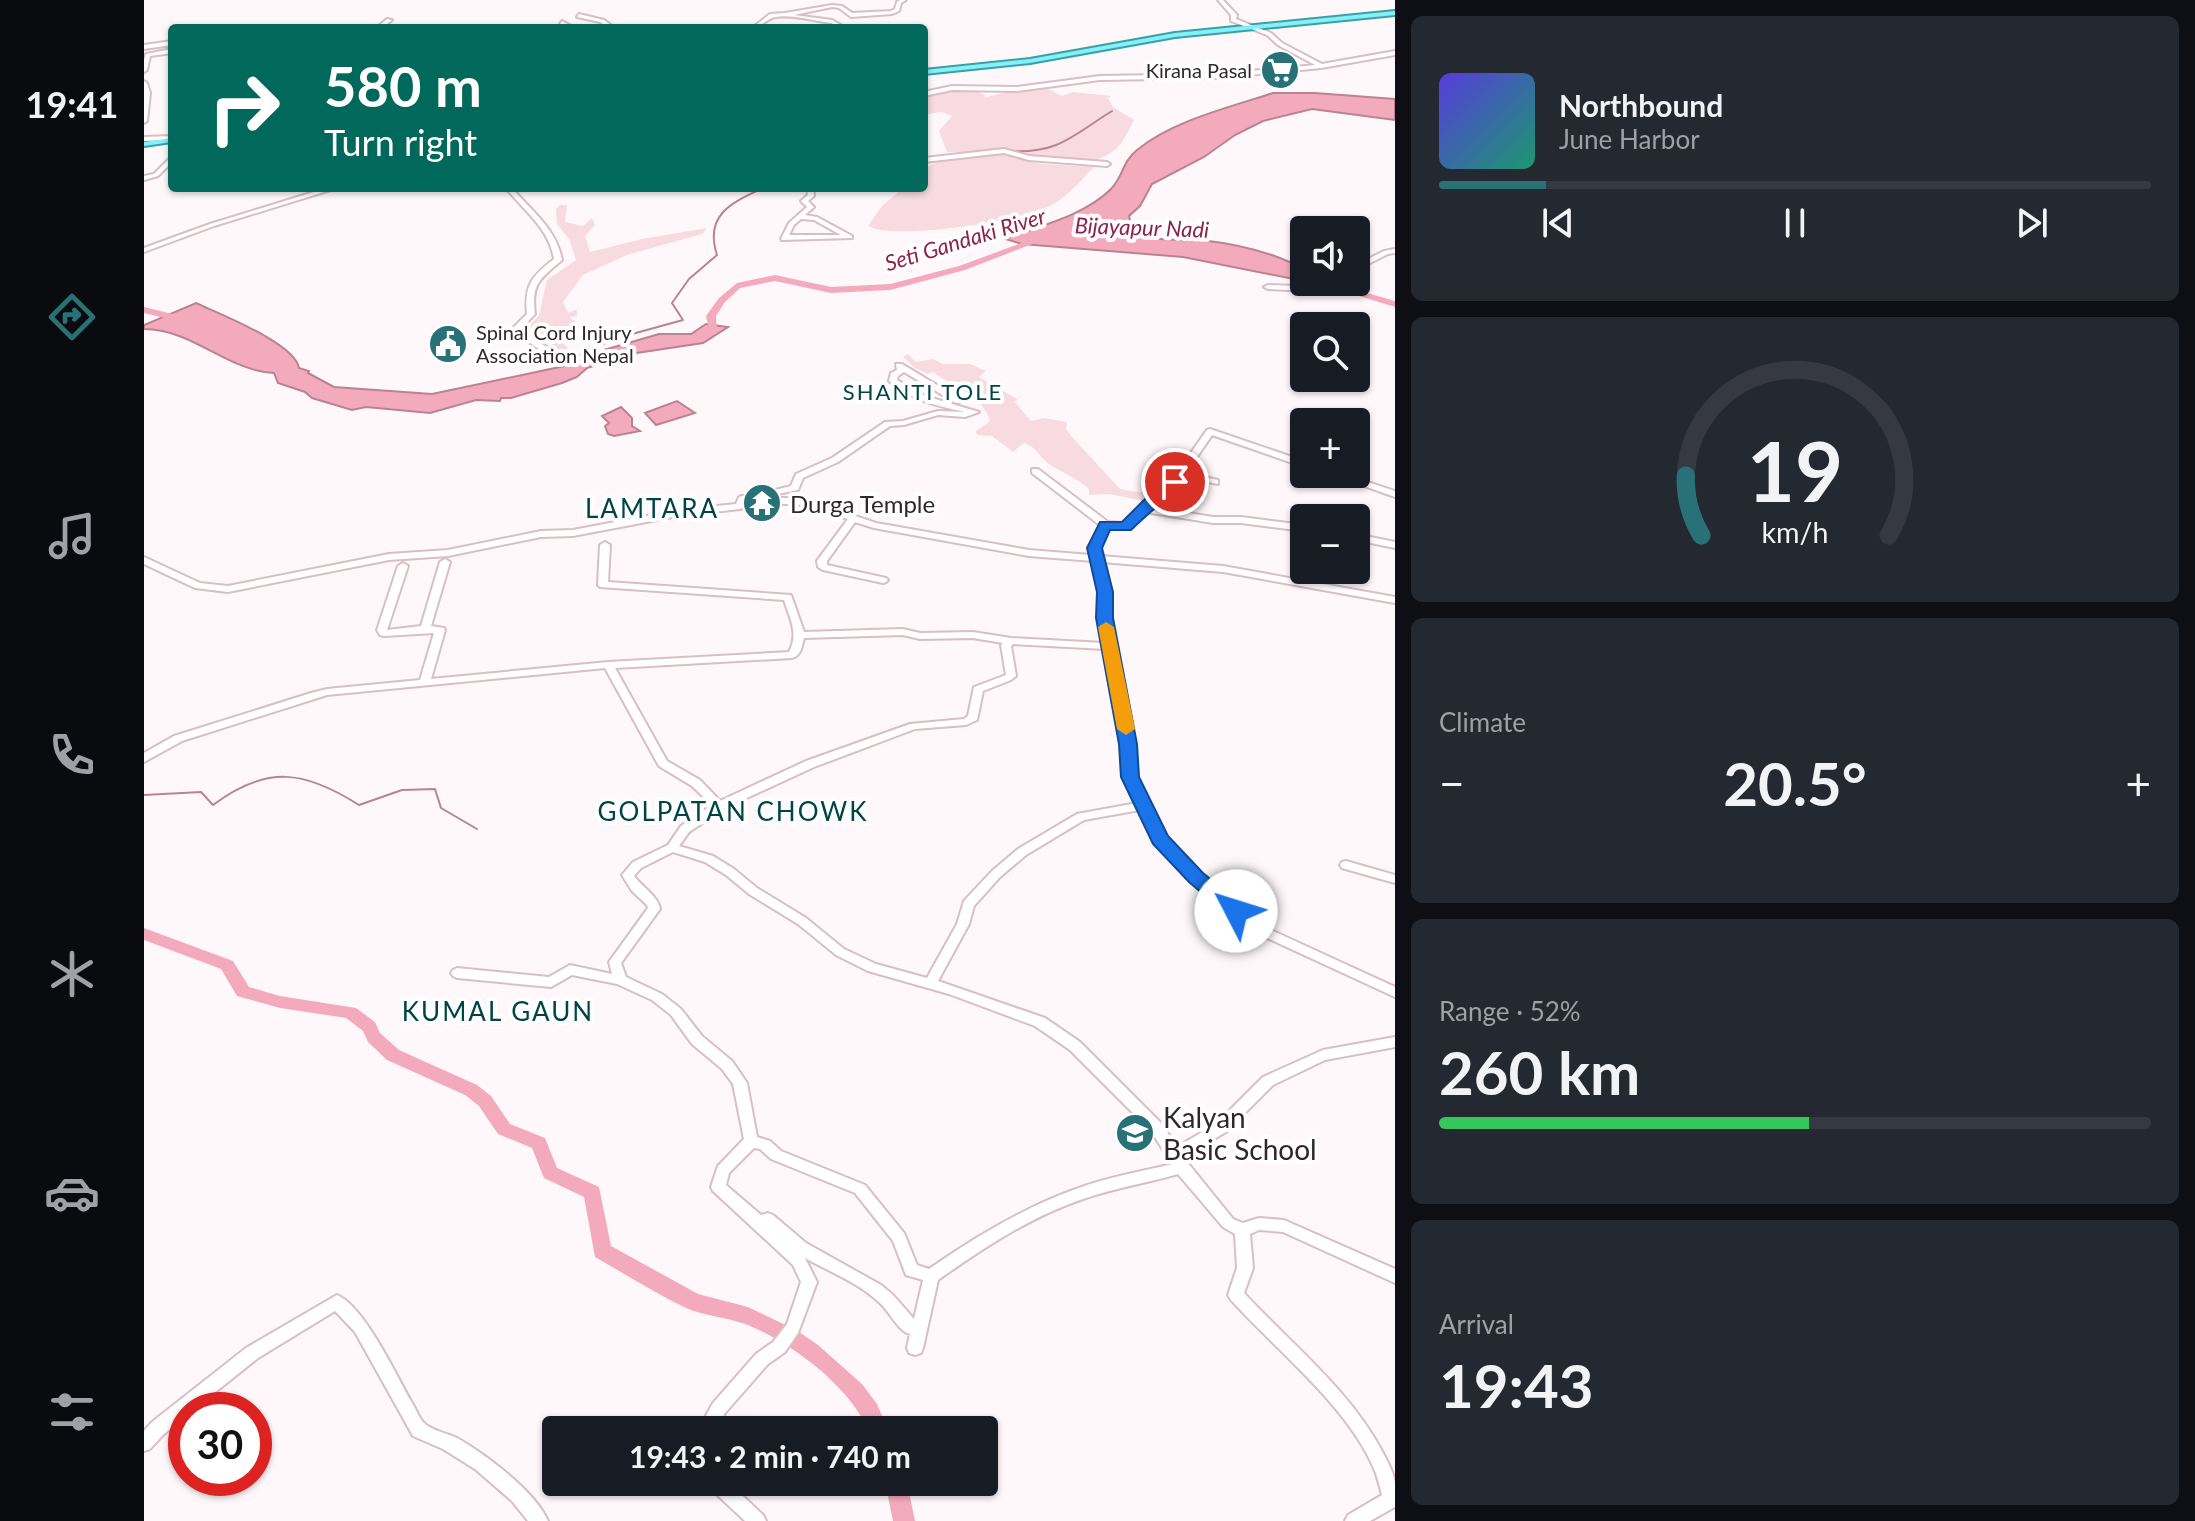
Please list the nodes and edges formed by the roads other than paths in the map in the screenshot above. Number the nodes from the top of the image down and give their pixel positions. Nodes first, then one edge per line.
1 (904, 0) edge
2 (1220, 0) edge
3 (1395, 13) edge
4 (785, 15) junction
5 (579, 16) dead end
6 (389, 20) dead end
7 (384, 24) edge
8 (606, 24) edge
9 (760, 24) edge
10 (836, 24) edge
11 (1252, 28) junction
12 (168, 44) edge
13 (168, 51) edge
14 (146, 52) edge
15 (1395, 53) edge
16 (1321, 66) junction
17 (144, 70) edge
18 (928, 72) edge
19 (144, 83) edge
20 (928, 93) edge
21 (145, 103) edge
22 (144, 121) edge
23 (168, 139) edge
24 (144, 141) edge
25 (928, 160) edge
26 (168, 162) edge
27 (1107, 164) dead end
28 (144, 178) edge
29 (321, 192) edge
30 (512, 192) edge
31 (810, 192) edge
32 (801, 217) junction
33 (144, 250) edge
34 (1395, 251) edge
35 (1370, 261) edge
36 (1268, 287) dead end
37 (1290, 288) edge
38 (564, 362) dead end
39 (959, 401) dead end
40 (1290, 459) edge
41 (1035, 471) dead end
42 (1181, 474) junction
43 (1215, 482) dead end
44 (1370, 486) edge
45 (1395, 494) edge
46 (742, 499) junction
47 (1143, 509) junction
48 (853, 518) junction
49 (1106, 525) junction
50 (1290, 526) edge
51 (1370, 540) edge
52 (605, 545) dead end
53 (1395, 545) edge
54 (144, 560) edge
55 (1100, 561) junction
56 (445, 562) dead end
57 (403, 566) dead end
58 (883, 580) dead end
59 (1395, 600) edge
60 (425, 629) junction
61 (800, 635) junction
62 (1011, 641) junction
63 (1110, 646) junction
64 (608, 665) junction
65 (429, 682) junction
66 (144, 758) edge
67 (1145, 805) junction
68 (719, 806) junction
69 (672, 848) junction
70 (1346, 865) dead end
71 (1395, 879) edge
72 (457, 973) dead end
73 (620, 980) junction
74 (930, 984) junction
75 (1395, 992) edge
76 (1395, 1042) edge
77 (751, 1141) junction
78 (1178, 1161) junction
79 (759, 1223) junction
80 (1242, 1230) junction
81 (931, 1276) junction
82 (1395, 1276) edge
83 (920, 1325) junction
84 (915, 1348) dead end
85 (714, 1416) edge
86 (144, 1443) edge
87 (731, 1496) edge
88 (539, 1521) edge
89 (757, 1521) edge
90 (1354, 1521) edge

1 - 4 street
2 - 11 street
3 - 11 main road
4 - 9 street
4 - 10 street
5 - 8 street
6 - 7 street
11 - 16 street
11 - 18 main road
12 - 14 street
13 - 14 street
14 - 17 street
15 - 16 street
16 - 20 street
19 - 21 street
21 - 22 street
23 - 24 main road
25 - 27 street
26 - 28 street
29 - 33 street
30 - 38 street
31 - 32 street
32 - 32 street
34 - 35 street
36 - 37 street
39 - 46 street
40 - 42 street
41 - 49 street
42 - 43 street
42 - 47 street
44 - 45 street
46 - 48 street
46 - 54 street
47 - 49 street
47 - 50 street
48 - 55 street
48 - 58 street
49 - 55 street
51 - 53 street
52 - 61 street
55 - 59 street
55 - 63 street
56 - 60 street
57 - 60 street
60 - 65 street
61 - 62 street
61 - 64 street
62 - 63 street
62 - 68 street
63 - 67 street
64 - 65 street
64 - 68 street
65 - 66 street
67 - 74 street
67 - 75 street
68 - 69 street
69 - 73 street
69 - 74 street
70 - 71 street
72 - 73 street
73 - 77 street
74 - 78 street
76 - 78 street
77 - 79 street
77 - 81 street
78 - 80 street
78 - 81 street
79 - 83 street
79 - 85 street
80 - 82 street
80 - 90 street
81 - 83 street
83 - 84 street
86 - 88 street
87 - 89 street

